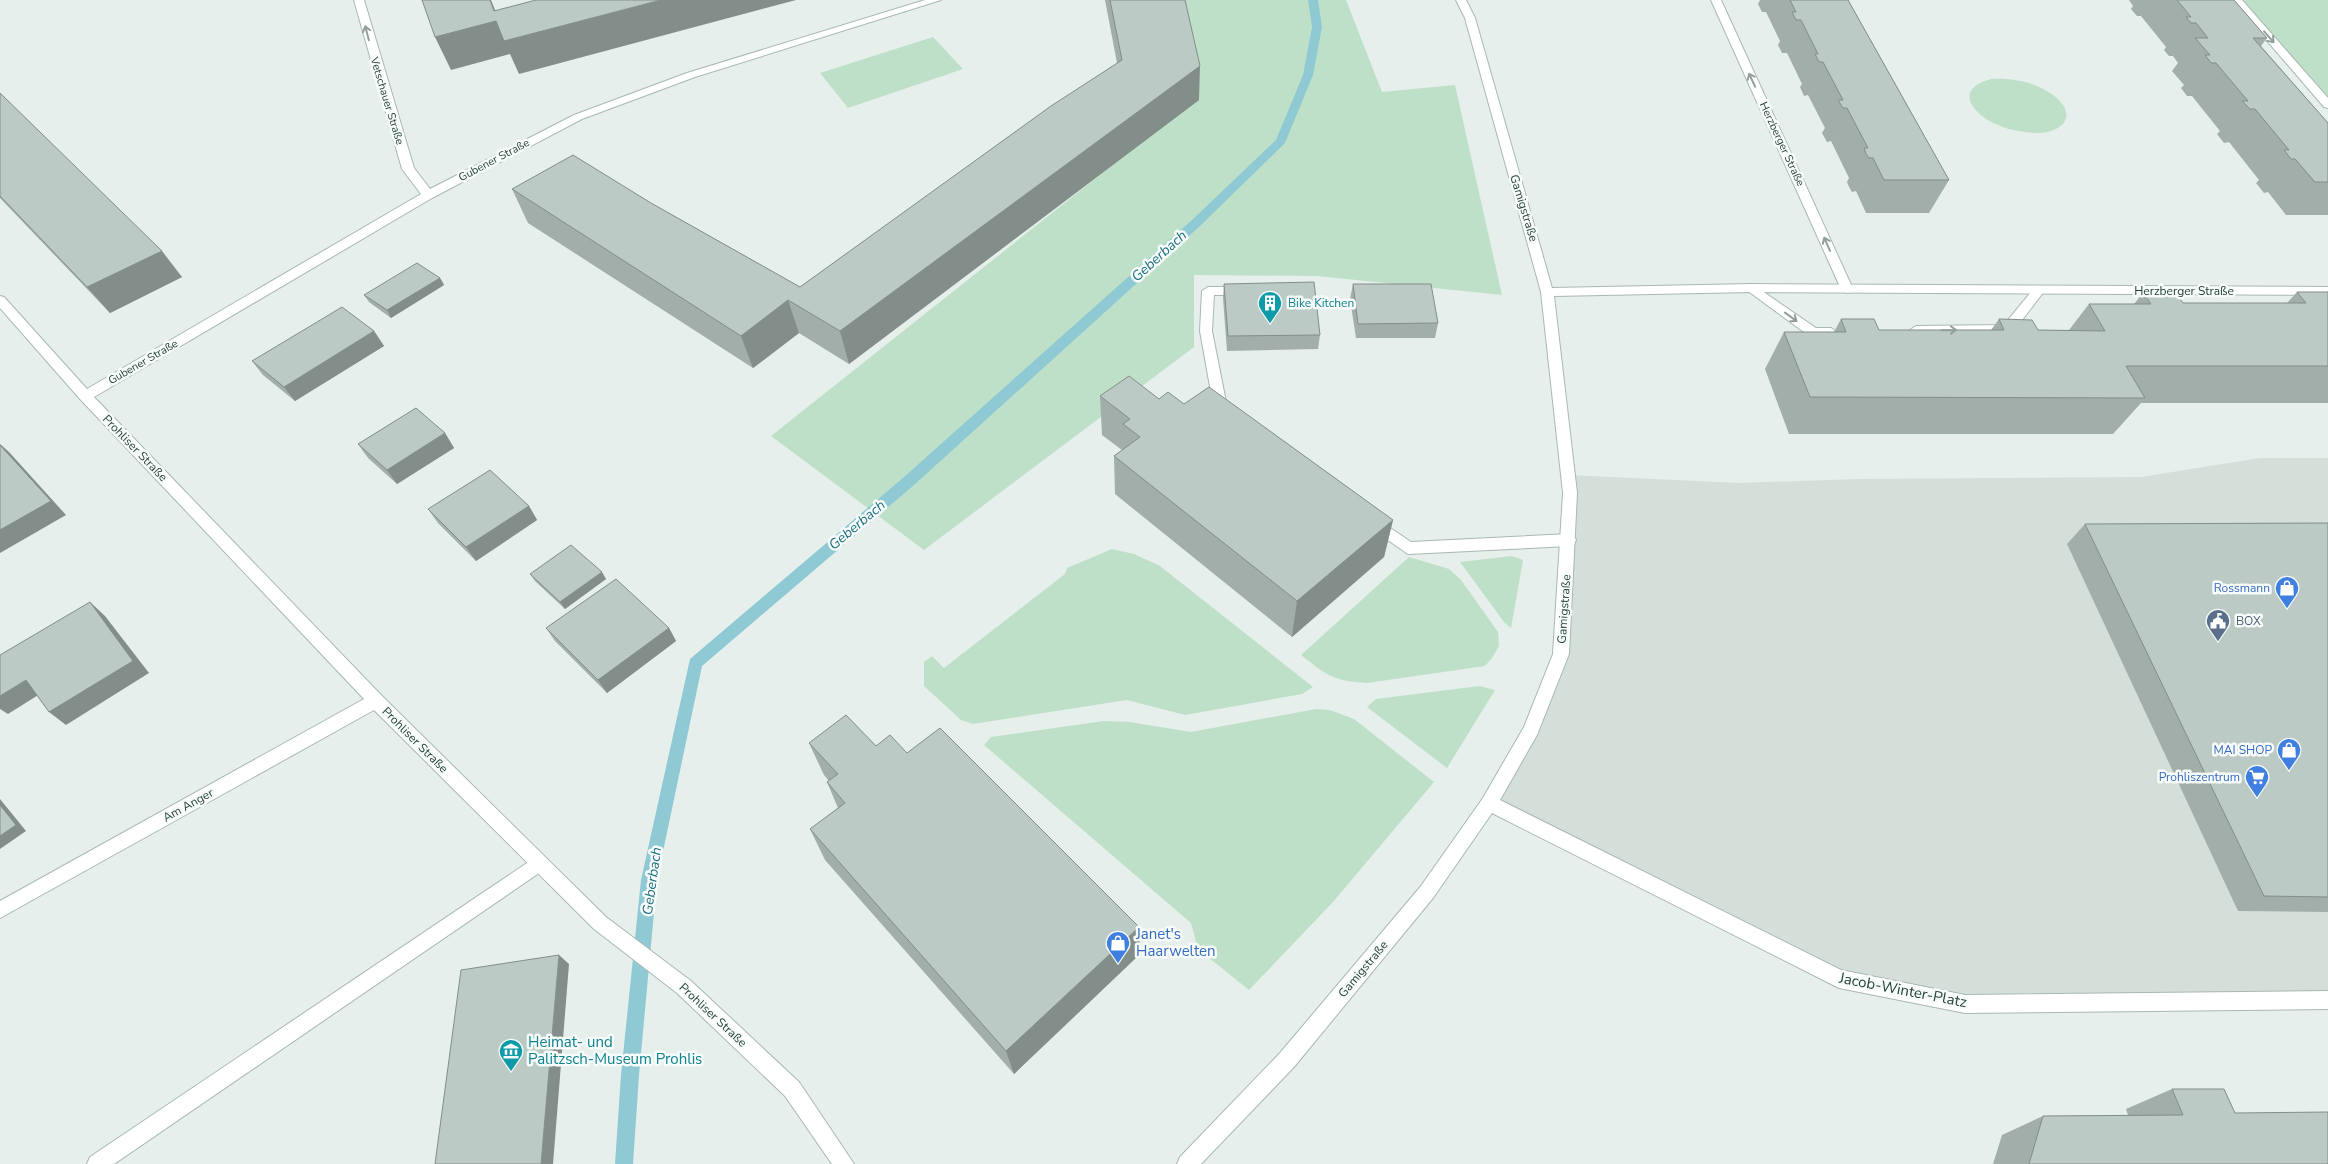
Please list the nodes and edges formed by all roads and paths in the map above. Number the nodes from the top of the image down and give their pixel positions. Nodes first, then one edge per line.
1 (358, 0) edge
2 (936, 0) edge
3 (1462, 0) edge
4 (1716, 0) edge
5 (2237, 0) edge
6 (2328, 104) edge
7 (428, 195) junction
8 (1752, 288) junction
9 (1847, 289) junction
10 (2039, 290) junction
11 (1263, 291) edge
12 (1547, 292) junction
13 (2328, 292) edge
14 (0, 300) edge
15 (1901, 331) edge
16 (1842, 332) edge
17 (85, 396) junction
18 (1236, 420) edge
19 (1361, 513) edge
20 (1569, 540) junction
21 (376, 701) junction
22 (1489, 803) junction
23 (539, 863) junction
24 (0, 910) edge
25 (2328, 1000) edge
26 (97, 1164) edge
27 (844, 1164) edge
28 (1187, 1164) edge

7 -> 1 street, Vetschauer Straße
2 - 7 street, Gubener Straße
3 - 12 street, Gamigstraße
9 -> 4 street, Herzberger Straße
5 -> 6 street
7 - 17 street, Gubener Straße
8 - 9 street, Herzberger Straße
8 - 12 street, Herzberger Straße
8 -> 16 street
9 - 10 street, Herzberger Straße
10 - 13 street, Herzberger Straße
15 -> 10 street
11 - 18 street
12 - 20 street, Gamigstraße
14 - 17 street, Prohliser Straße
17 - 21 street, Prohliser Straße
19 - 20 street
20 - 22 street, Gamigstraße
21 - 23 street, Prohliser Straße
21 - 24 street, Am Anger
22 - 25 street, Jacob-Winter-Platz
22 - 28 street, Gamigstraße
23 - 26 street
23 - 27 street, Prohliser Straße

